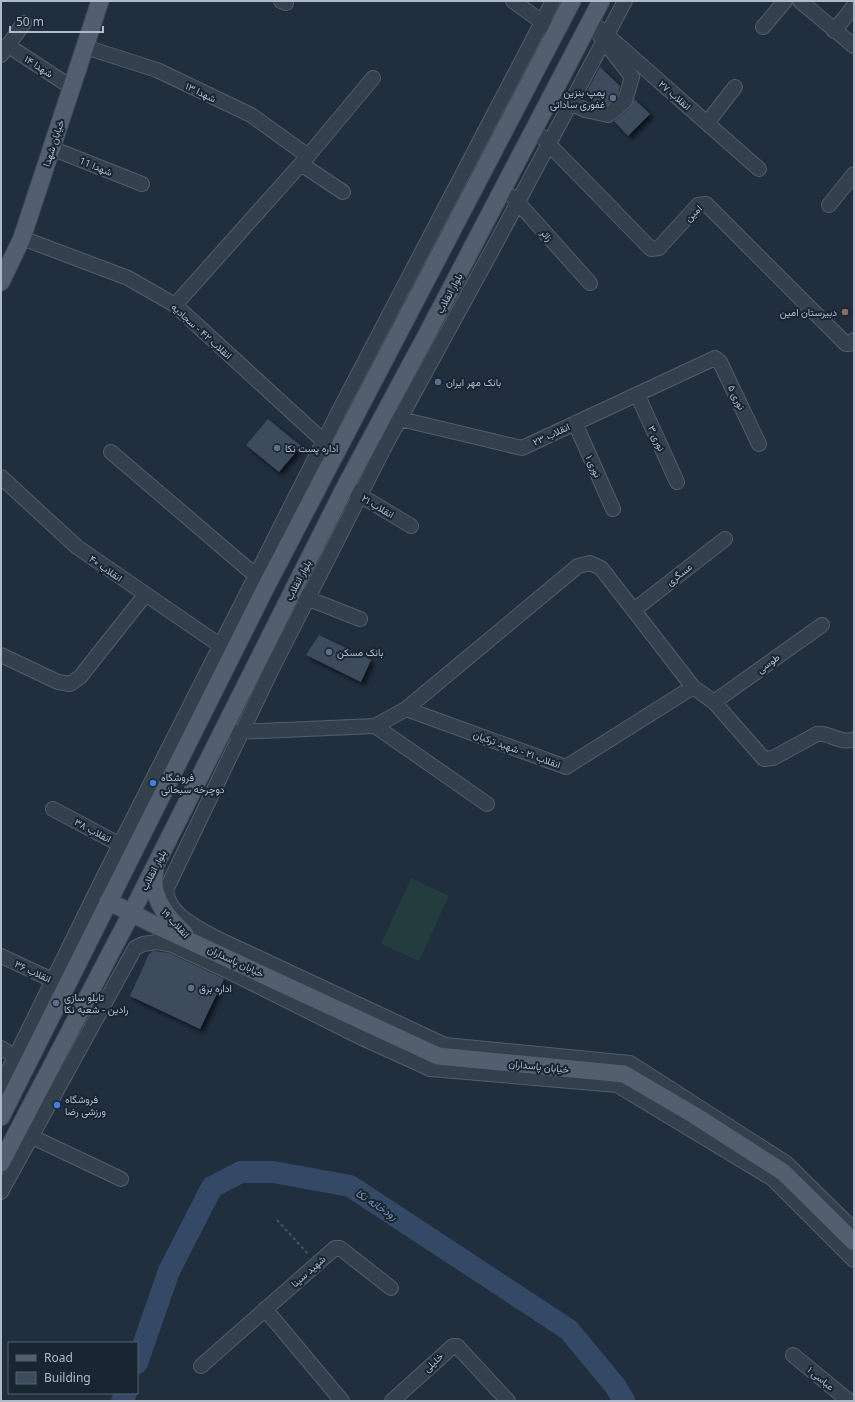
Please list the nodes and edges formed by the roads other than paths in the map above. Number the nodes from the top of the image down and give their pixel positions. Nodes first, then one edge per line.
1 (100, 1) edge
2 (513, 1) edge
3 (552, 1) edge
4 (572, 1) edge
5 (601, 1) edge
6 (625, 1) edge
7 (785, 1) edge
8 (800, 1) edge
9 (854, 6) edge
10 (591, 21) junction
11 (542, 22) junction
12 (24, 23) dead end
13 (763, 26) dead end
14 (834, 31) junction
15 (556, 32) junction
16 (605, 38) junction
17 (854, 46) edge
18 (85, 47) junction
19 (4, 50) edge
20 (373, 78) dead end
21 (71, 87) junction
22 (735, 87) dead end
23 (548, 102) junction
24 (571, 103) junction
25 (707, 123) junction
26 (534, 129) junction
27 (549, 144) junction
28 (51, 148) junction
29 (305, 160) junction
30 (759, 169) dead end
31 (854, 174) edge
32 (142, 184) dead end
33 (504, 187) junction
34 (343, 192) dead end
35 (518, 202) junction
36 (829, 205) dead end
37 (22, 238) junction
38 (444, 248) junction
39 (468, 257) junction
40 (1, 282) edge
41 (590, 283) dead end
42 (175, 305) junction
43 (854, 340) edge
44 (710, 361) joint
45 (637, 394) junction
46 (392, 417) junction
47 (575, 424) junction
48 (759, 444) dead end
49 (330, 447) junction
50 (111, 452) dead end
51 (1, 477) edge
52 (678, 482) dead end
53 (353, 491) junction
54 (613, 509) dead end
55 (411, 526) dead end
56 (725, 539) dead end
57 (261, 580) junction
58 (292, 592) junction
59 (145, 595) junction
60 (308, 599) junction
61 (634, 610) junction
62 (360, 619) dead end
63 (822, 625) dead end
64 (221, 646) junction
65 (1, 655) edge
66 (693, 687) junction
67 (714, 702) junction
68 (406, 709) junction
69 (375, 726) junction
70 (221, 732) junction
71 (242, 732) junction
72 (854, 739) edge
73 (487, 804) dead end
74 (52, 809) dead end
75 (127, 849) junction
76 (156, 863) junction
77 (108, 901) junction
78 (132, 912) junction
79 (193, 941) junction
80 (1, 956) edge
81 (59, 983) junction
82 (1, 1048) edge
83 (21, 1061) junction
84 (1, 1086) edge
85 (1, 1117) edge
86 (25, 1133) junction
87 (1, 1163) edge
88 (121, 1179) dead end
89 (1, 1192) edge
90 (854, 1230) edge
91 (854, 1242) edge
92 (854, 1260) edge
93 (391, 1288) dead end
94 (265, 1309) junction
95 (792, 1355) dead end
96 (201, 1366) dead end
97 (341, 1401) edge
98 (392, 1401) edge
99 (508, 1401) edge
100 (849, 1401) edge

1 - 18 main road, خیابان شهدا
2 - 11 street
3 - 11 street
4 - 15 main road
5 - 10 main road, بلوار انقلاب
6 - 16 street
7 - 13 street
8 - 14 street
9 - 14 street
10 - 16 street, انقلاب ۲۷
10 - 23 main road, بلوار انقلاب
11 - 15 street
11 - 49 street
12 - 19 street
14 - 17 street
15 - 38 main road
16 - 24 street
16 - 24 street
16 - 25 street, انقلاب ۲۷
18 - 21 main road, خیابان شهدا
18 - 29 street, شهدا ۱۳
19 - 21 street, شهدا ۱۴
20 - 29 street
21 - 28 main road, خیابان شهدا
22 - 25 street
23 - 24 street
23 - 26 main road, بلوار انقلاب
24 - 27 street
25 - 30 street, انقلاب ۲۷
26 - 27 street, امین
26 - 33 main road, بلوار انقلاب
27 - 35 street
27 - 43 street, امین
28 - 32 street, شهدا 11
28 - 37 main road, خیابان شهدا
29 - 34 street, شهدا ۱۳
29 - 42 street
31 - 36 street
33 - 35 street, زائر
33 - 39 main road, بلوار انقلاب
35 - 41 street, زائر
35 - 46 street
37 - 40 main road, خیابان شهدا
37 - 42 street, انقلاب ۴۲ - سجادیه
38 - 39 main road
38 - 49 main road
39 - 46 main road, بلوار انقلاب
42 - 49 street, انقلاب ۴۲ - سجادیه
44 - 45 street, انقلاب ۲۳
44 - 48 street, نوری ۵
45 - 47 street, انقلاب ۲۳
45 - 52 street, نوری ۳
46 - 47 street, انقلاب ۲۳
46 - 53 main road, بلوار انقلاب
47 - 54 street, نوری ۱
49 - 57 main road
50 - 57 street
51 - 59 street, انقلاب ۴۰
53 - 55 street, انقلاب ۲۱
53 - 58 main road, بلوار انقلاب
53 - 60 street
56 - 61 street, عسگری
57 - 64 street
57 - 75 main road
58 - 60 street
58 - 70 main road, بلوار انقلاب
59 - 64 street, انقلاب ۴۰
59 - 65 street
60 - 62 street
60 - 71 street
61 - 66 street
61 - 68 street
63 - 67 street, طوسی
64 - 75 street
66 - 67 street
66 - 68 street, انقلاب ۲۱ - شهید ترکیان
67 - 72 street
68 - 69 street
69 - 71 street
69 - 73 street
70 - 71 street
70 - 76 main road, بلوار انقلاب
71 - 90 street
74 - 75 street, انقلاب ۳۸
75 - 77 main road
75 - 81 street
76 - 78 main road, بلوار انقلاب
76 - 79 main road, انقلاب ۱۹
77 - 78 main road, انقلاب ۱۹
77 - 81 main road
78 - 79 main road, انقلاب ۱۹
78 - 86 main road, بلوار انقلاب
79 - 91 main road, خیابان پاسداران
80 - 81 street, انقلاب ۳۶
81 - 83 main road
82 - 83 street
83 - 84 street
83 - 85 main road
86 - 87 main road, بلوار انقلاب
86 - 88 street
86 - 89 street
86 - 92 street
93 - 94 street, شهید سینا
94 - 96 street, شهید سینا
94 - 97 street
95 - 100 street, عباسی ۱
98 - 99 street, خلیلی

